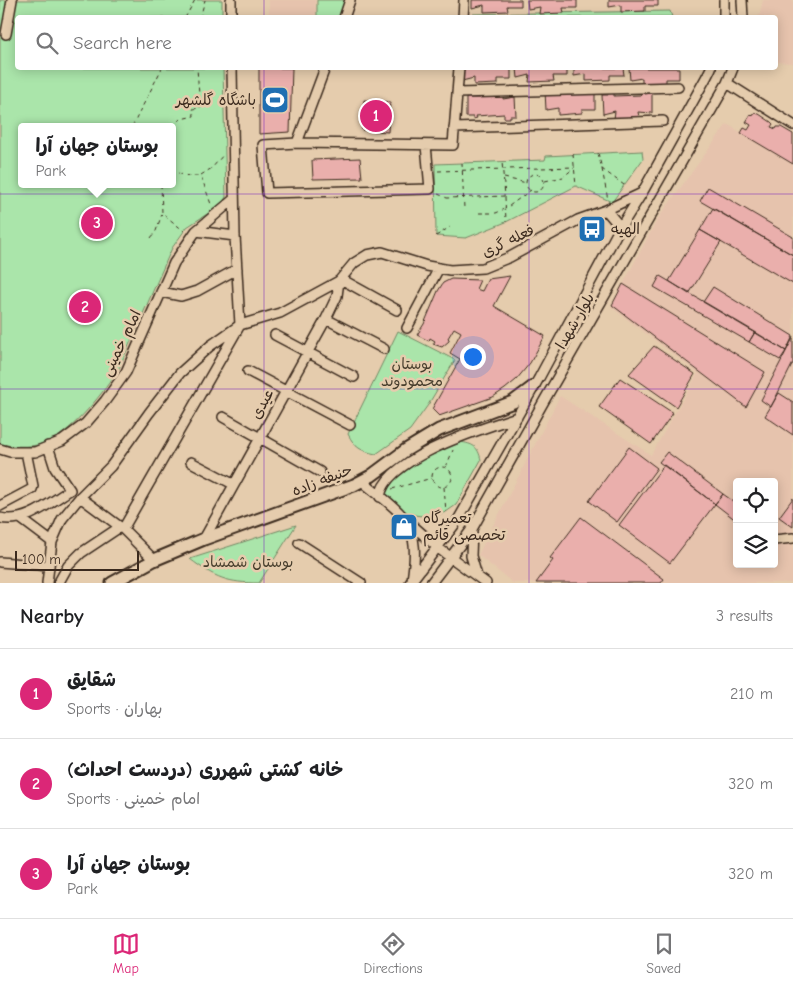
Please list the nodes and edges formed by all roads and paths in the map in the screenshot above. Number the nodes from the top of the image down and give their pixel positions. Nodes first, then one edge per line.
1 (12, 0) edge
2 (195, 0) edge
3 (205, 0) edge
4 (231, 0) edge
5 (350, 0) edge
6 (464, 0) edge
7 (724, 0) edge
8 (742, 0) edge
9 (187, 15) edge
10 (201, 15) edge
11 (231, 15) edge
12 (345, 15) edge
13 (463, 15) edge
14 (724, 15) edge
15 (742, 15) edge
16 (6, 34) dead end
17 (161, 70) edge
18 (197, 70) edge
19 (232, 70) edge
20 (324, 70) edge
21 (459, 70) edge
22 (710, 70) edge
23 (733, 70) edge
24 (727, 83) junction
25 (678, 87) dead end
26 (457, 93) junction
27 (663, 121) dead end
28 (134, 123) edge
29 (176, 123) edge
30 (793, 124) edge
31 (454, 128) junction
32 (297, 143) junction
33 (426, 145) junction
34 (598, 153) dead end
35 (225, 154) dead end
36 (573, 154) dead end
37 (502, 162) dead end
38 (462, 163) dead end
39 (574, 167) junction
40 (502, 169) junction
41 (602, 169) junction
42 (462, 170) junction
43 (176, 171) edge
44 (435, 171) dead end
45 (201, 176) junction
46 (503, 178) junction
47 (544, 181) junction
48 (527, 184) junction
49 (624, 185) dead end
50 (576, 186) dead end
51 (161, 188) edge
52 (531, 190) junction
53 (435, 193) dead end
54 (642, 193) junction
55 (504, 196) junction
56 (464, 198) junction
57 (234, 199) junction
58 (608, 200) dead end
59 (658, 202) junction
60 (464, 209) dead end
61 (505, 209) junction
62 (213, 210) dead end
63 (606, 210) junction
64 (162, 213) junction
65 (479, 213) dead end
66 (506, 222) dead end
67 (450, 227) dead end
68 (184, 230) dead end
69 (196, 231) junction
70 (617, 233) junction
71 (234, 236) junction
72 (436, 236) dead end
73 (151, 238) dead end
74 (439, 268) junction
75 (236, 269) junction
76 (340, 280) junction
77 (161, 292) junction
78 (397, 310) dead end
79 (326, 319) junction
80 (240, 325) junction
81 (408, 328) dead end
82 (275, 335) dead end
83 (384, 349) dead end
84 (306, 353) junction
85 (248, 371) dead end
86 (354, 377) dead end
87 (534, 387) junction
88 (284, 392) junction
89 (223, 417) dead end
90 (517, 417) junction
91 (350, 425) dead end
92 (260, 438) junction
93 (456, 443) dead end
94 (48, 446) junction
95 (0, 450) edge
96 (26, 452) junction
97 (191, 462) dead end
98 (445, 468) junction
99 (320, 472) dead end
100 (432, 478) junction
101 (362, 481) junction
102 (233, 484) junction
103 (444, 486) junction
104 (383, 494) junction
105 (80, 497) junction
106 (0, 506) edge
107 (446, 512) dead end
108 (404, 517) junction
109 (0, 518) edge
110 (20, 518) junction
111 (121, 528) junction
112 (472, 529) junction
113 (793, 538) edge
114 (204, 539) junction
115 (778, 540) edge
116 (52, 542) junction
117 (299, 543) dead end
118 (438, 548) junction
119 (451, 558) junction
120 (154, 560) junction
121 (0, 562) edge
122 (49, 566) junction
123 (477, 576) junction
124 (411, 582) edge
125 (47, 583) edge
126 (60, 583) edge
127 (112, 583) edge
128 (361, 583) edge
129 (431, 583) edge
130 (486, 583) edge

1 - 16 street
2 - 9 path
3 - 10 path
4 - 11 street
5 - 12 street
6 - 13 street
7 - 14 street
8 - 15 street
17 - 28 path
18 - 29 path
19 - 57 street
20 - 32 street
21 - 26 street
22 - 54 street, بلوار شهدا
23 - 24 street, بلوار شهدا
24 - 30 street
24 - 59 street, بلوار شهدا
25 - 26 street
26 - 31 street
27 - 31 street
31 - 33 street
32 - 33 street
32 - 33 street
34 - 41 path
35 - 45 path
36 - 39 path
37 - 40 path
38 - 42 path
39 - 40 path
39 - 47 path
39 - 50 path
40 - 42 path
40 - 46 path
41 - 49 path
41 - 58 path
42 - 44 path
42 - 56 path
43 - 45 path
45 - 62 path
46 - 48 path
46 - 55 path
47 - 48 path
47 - 52 path
48 - 52 path
51 - 64 path
52 - 61 path
53 - 56 path
54 - 59 street
54 - 63 street, فعله گری
54 - 70 street, بلوار شهدا
55 - 56 path
55 - 61 path
56 - 60 path
57 - 69 street, امام خمینی
57 - 71 street
59 - 112 street, بلوار شهدا
61 - 65 path
61 - 66 path
63 - 70 street
63 - 74 street, فعله گری
64 - 68 path
64 - 73 path
67 - 72 path
69 - 71 street
69 - 77 street, امام خمینی
70 - 87 street, بلوار شهدا
71 - 75 street
74 - 76 street, فعله گری
74 - 81 street
75 - 77 street
75 - 80 street
76 - 78 street
76 - 79 street, عیدی
76 - 80 street
77 - 94 street, امام خمینی
79 - 83 street
79 - 84 street, عیدی
80 - 105 street
80 - 111 street
82 - 84 street
84 - 86 street
84 - 88 street, عیدی
85 - 88 street
87 - 90 street, بلوار شهدا
87 - 101 main road, حنیفه زاده
88 - 91 street
88 - 92 street, عیدی
89 - 92 street
90 - 104 street
90 - 118 street, بلوار شهدا
92 - 99 street
92 - 102 street, عیدی
93 - 98 path
94 - 96 street, امام خمینی
94 - 110 street
95 - 96 street, امام خمینی
96 - 106 street
97 - 102 street
98 - 100 path
98 - 103 path
100 - 103 path
100 - 104 path
101 - 104 street
101 - 114 main road, حنیفه زاده
102 - 114 street, عیدی
103 - 107 path
104 - 108 street
105 - 111 street
105 - 116 street
108 - 118 street
108 - 124 street
109 - 110 street
110 - 116 street
111 - 120 street
111 - 126 street
112 - 119 street, بلوار شهدا
112 - 123 street
113 - 115 street
114 - 120 main road, حنیفه زاده
116 - 122 street
117 - 128 street
118 - 119 street
118 - 124 street, بلوار شهدا
119 - 123 street
119 - 129 street, بلوار شهدا
120 - 127 main road, حنیفه زاده
121 - 122 street
122 - 125 street
123 - 130 street

